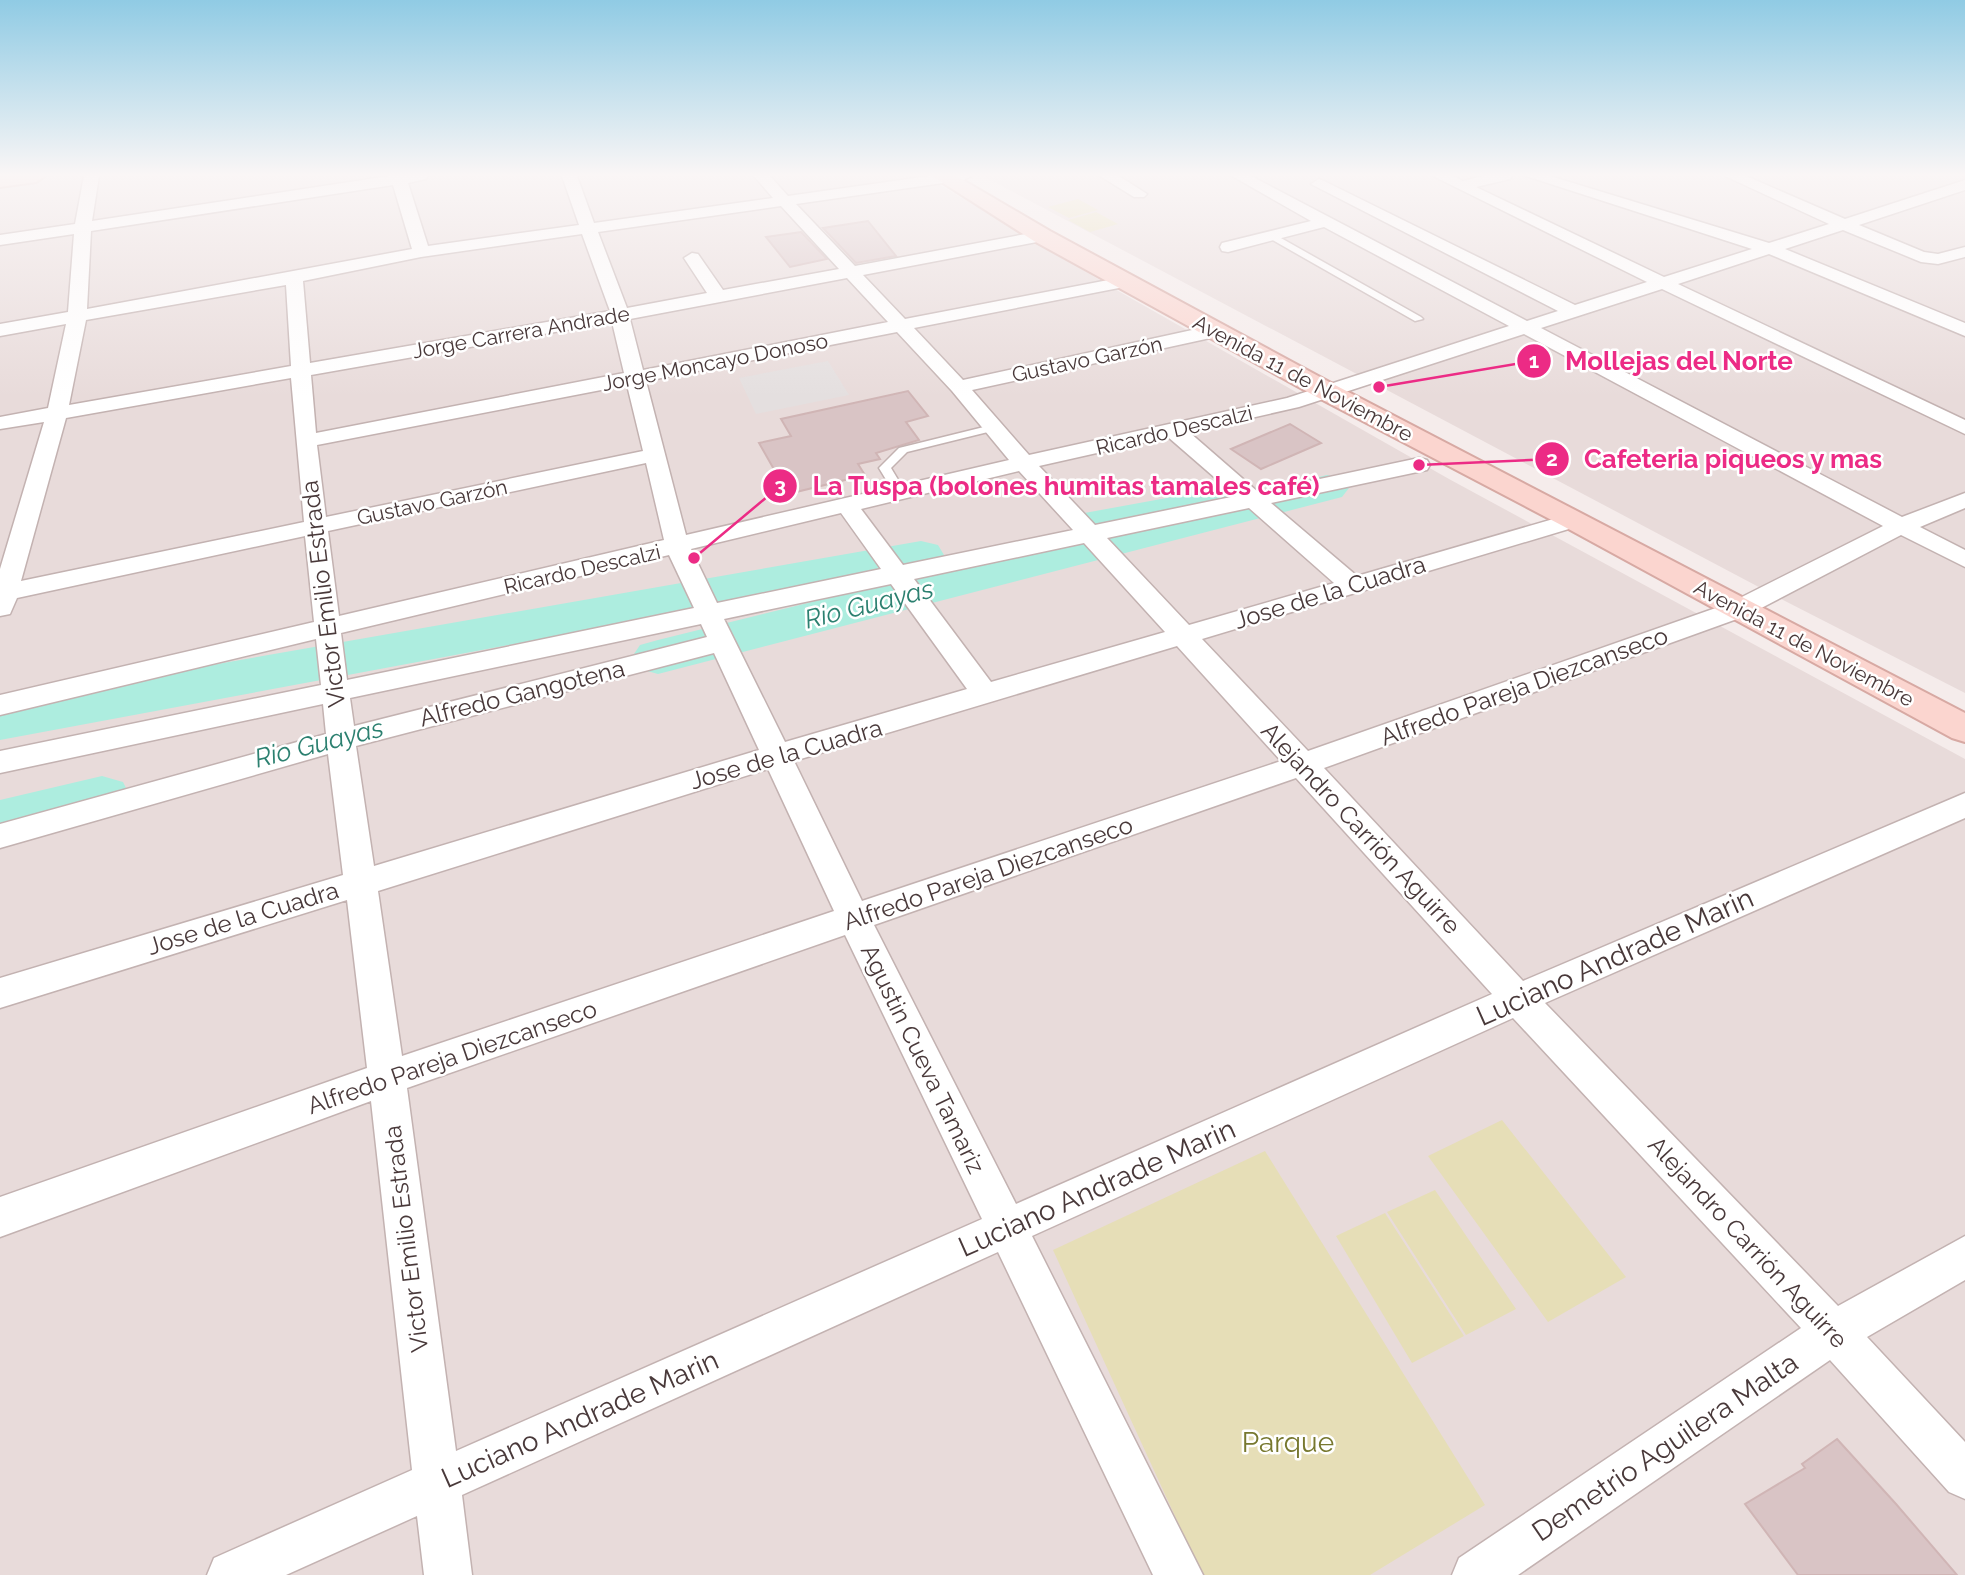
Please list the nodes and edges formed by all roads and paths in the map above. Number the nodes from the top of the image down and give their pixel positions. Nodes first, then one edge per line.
1 (81, 250) edge
2 (432, 250) edge
3 (596, 250) edge
4 (831, 250) edge
5 (971, 250) edge
6 (1066, 250) edge
7 (1087, 250) edge
8 (1296, 250) edge
9 (1377, 250) edge
10 (1448, 250) edge
11 (1594, 250) edge
12 (1766, 250) edge
13 (1775, 250) edge
14 (1905, 250) edge
15 (421, 251) joint
16 (1965, 252) edge
17 (692, 258) dead end
18 (852, 272) junction
19 (294, 278) junction
20 (1124, 282) junction
21 (1664, 283) junction
22 (718, 296) junction
23 (1574, 313) junction
24 (620, 315) junction
25 (77, 317) junction
26 (1418, 319) dead end
27 (902, 326) junction
28 (1527, 328) junction
29 (1965, 329) edge
30 (0, 330) edge
31 (1215, 331) junction
32 (302, 370) junction
33 (635, 377) junction
34 (959, 387) junction
35 (1335, 387) junction
36 (58, 413) junction
37 (0, 423) edge
38 (992, 428) junction
39 (1965, 429) edge
40 (1173, 430) junction
41 (306, 441) junction
42 (653, 455) junction
43 (1024, 463) junction
44 (900, 493) junction
45 (1965, 500) edge
46 (847, 506) junction
47 (1574, 520) junction
48 (1901, 526) junction
49 (315, 527) junction
50 (677, 546) junction
51 (1965, 560) edge
52 (1353, 586) junction
53 (3, 602) edge
54 (1747, 604) junction
55 (327, 629) junction
56 (1183, 636) junction
57 (722, 642) junction
58 (986, 695) junction
59 (0, 705) edge
60 (1965, 708) edge
61 (1965, 729) edge
62 (341, 740) junction
63 (0, 751) edge
64 (778, 755) junction
65 (0, 762) edge
66 (1304, 764) junction
67 (1965, 805) edge
68 (0, 836) edge
69 (359, 883) junction
70 (854, 919) junction
71 (0, 993) edge
72 (1518, 999) junction
73 (387, 1078) junction
74 (0, 1217) edge
75 (1007, 1228) junction
76 (1965, 1257) edge
77 (1834, 1332) junction
78 (1965, 1476) edge
79 (436, 1483) junction
80 (231, 1575) edge
81 (448, 1575) edge
82 (1180, 1575) edge
83 (1476, 1575) edge

1 - 25 street
2 - 15 street
3 - 24 street, Agustin Cueva Tamariz
4 - 18 street, Alejandro Carrión Aguirre
5 - 18 street, Jorge Carrera Andrade
6 - 20 street, Avenida 11 de Noviembre
7 - 35 street, Avenida 11 de Noviembre
8 - 26 lane
9 - 28 street
10 - 23 street
11 - 21 street
12 - 21 street, Ricardo Descalzi
13 - 29 street
14 - 16 street
15 - 19 street
17 - 22 street
18 - 22 street, Jorge Carrera Andrade
18 - 27 street, Alejandro Carrión Aguirre
19 - 25 street
19 - 32 street, Victor Emilio Estrada
20 - 27 street, Jorge Moncayo Donoso
20 - 31 street, Avenida 11 de Noviembre
21 - 23 street, Ricardo Descalzi
21 - 39 street
22 - 24 street, Jorge Carrera Andrade
23 - 28 street, Ricardo Descalzi
24 - 32 street, Jorge Carrera Andrade
24 - 33 street, Agustin Cueva Tamariz
25 - 30 street
25 - 36 street
27 - 33 street, Jorge Moncayo Donoso
27 - 34 street, Alejandro Carrión Aguirre
28 - 35 street, Ricardo Descalzi
28 - 48 street
31 - 34 street, Gustavo Garzón
31 - 35 street, Avenida 11 de Noviembre
32 - 36 street, Jorge Carrera Andrade
32 - 41 street, Victor Emilio Estrada
33 - 41 street, Jorge Moncayo Donoso
33 - 42 street, Agustin Cueva Tamariz
34 - 38 street, Alejandro Carrión Aguirre
35 - 40 street, Ricardo Descalzi
35 - 47 street, Avenida 11 de Noviembre
35 - 54 street, Avenida 11 de Noviembre
36 - 37 street, Jorge Carrera Andrade
36 - 53 street
38 - 43 street, Alejandro Carrión Aguirre
38 - 44 lane
40 - 43 street, Ricardo Descalzi
40 - 52 street
41 - 49 street, Victor Emilio Estrada
42 - 49 street, Gustavo Garzón
42 - 50 street, Agustin Cueva Tamariz
43 - 44 street, Ricardo Descalzi
43 - 56 street, Alejandro Carrión Aguirre
44 - 46 street, Ricardo Descalzi
45 - 48 street, Alfredo Pareja Diezcanseco
46 - 50 street, Ricardo Descalzi
46 - 58 street
47 - 52 street, Jose de la Cuadra
47 - 54 street, Avenida 11 de Noviembre
48 - 51 street
48 - 54 street, Alfredo Pareja Diezcanseco
49 - 53 street, Gustavo Garzón
49 - 55 street, Victor Emilio Estrada
50 - 55 street, Ricardo Descalzi
50 - 57 street, Agustin Cueva Tamariz
52 - 56 street, Jose de la Cuadra
54 - 60 street, Avenida 11 de Noviembre
54 - 61 street, Avenida 11 de Noviembre
54 - 66 street, Alfredo Pareja Diezcanseco
55 - 59 street, Ricardo Descalzi
55 - 62 street, Victor Emilio Estrada
56 - 58 street, Jose de la Cuadra
56 - 66 street, Alejandro Carrión Aguirre
57 - 62 street, Alfredo Gangotena
57 - 64 street, Agustin Cueva Tamariz
58 - 64 street, Jose de la Cuadra
62 - 68 street, Alfredo Gangotena
62 - 69 street, Victor Emilio Estrada
63 - 65 street
64 - 69 street, Jose de la Cuadra
64 - 70 street, Agustin Cueva Tamariz
66 - 70 street, Alfredo Pareja Diezcanseco
66 - 72 street, Alejandro Carrión Aguirre
67 - 72 street, Luciano Andrade Marin
69 - 71 street, Jose de la Cuadra
69 - 73 street, Victor Emilio Estrada
70 - 73 street, Alfredo Pareja Diezcanseco
70 - 75 street, Agustin Cueva Tamariz
72 - 75 street, Luciano Andrade Marin
72 - 77 street, Alejandro Carrión Aguirre
73 - 74 street, Alfredo Pareja Diezcanseco
73 - 79 street, Victor Emilio Estrada
75 - 79 street, Luciano Andrade Marin
75 - 82 street, Agustin Cueva Tamariz
76 - 77 street, Demetrio Aguilera Malta
77 - 78 street, Alejandro Carrión Aguirre
77 - 83 street, Demetrio Aguilera Malta
79 - 80 street, Luciano Andrade Marin
79 - 81 street, Victor Emilio Estrada

